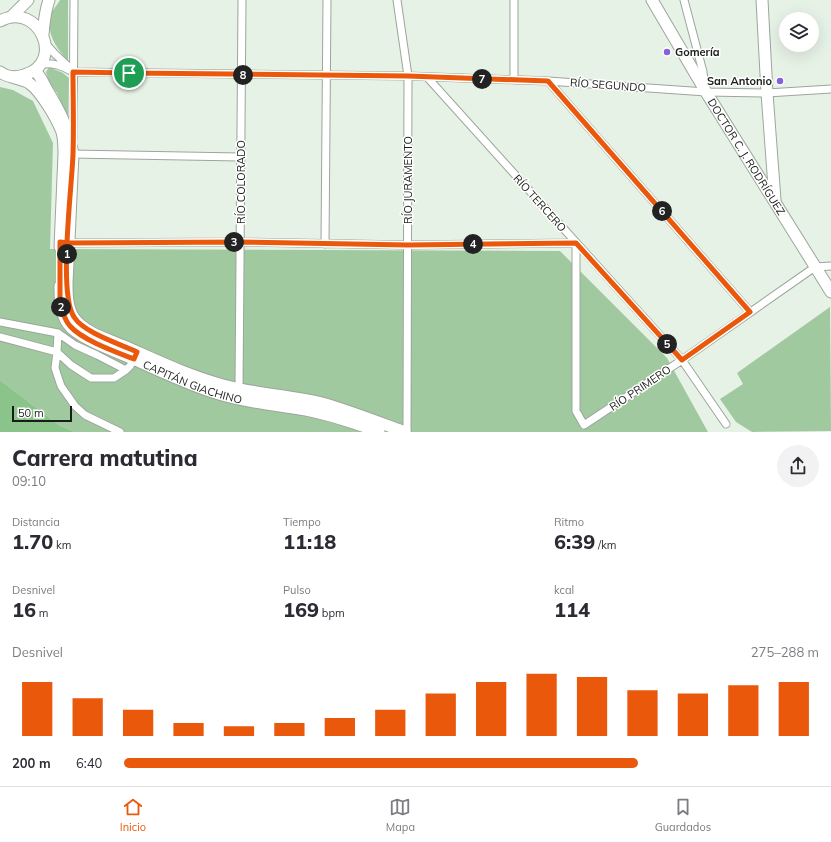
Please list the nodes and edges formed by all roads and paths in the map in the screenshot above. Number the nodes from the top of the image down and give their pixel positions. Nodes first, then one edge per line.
1 (28, 0) edge
2 (50, 0) edge
3 (74, 0) edge
4 (242, 0) edge
5 (327, 0) edge
6 (397, 0) edge
7 (514, 0) edge
8 (652, 0) edge
9 (684, 0) edge
10 (762, 0) edge
11 (12, 16) junction
12 (0, 21) edge
13 (44, 39) junction
14 (38, 67) junction
15 (0, 72) edge
16 (73, 72) junction
17 (242, 75) junction
18 (326, 75) junction
19 (12, 76) junction
20 (408, 76) junction
21 (427, 77) junction
22 (514, 80) junction
23 (548, 81) junction
24 (831, 89) edge
25 (706, 92) junction
26 (767, 93) junction
27 (69, 154) junction
28 (240, 157) junction
29 (775, 203) junction
30 (64, 242) junction
31 (240, 242) junction
32 (576, 243) junction
33 (325, 244) junction
34 (408, 245) junction
35 (831, 266) edge
36 (814, 267) junction
37 (831, 292) edge
38 (750, 312) junction
39 (0, 322) edge
40 (58, 333) junction
41 (0, 337) edge
42 (58, 352) junction
43 (135, 356) junction
44 (682, 360) junction
45 (126, 370) junction
46 (239, 389) junction
47 (726, 424) dead end
48 (120, 432) edge
49 (379, 432) edge
50 (406, 432) edge

1 - 11 main road
2 - 13 main road
3 - 16 street
4 - 17 street, RÍO COLORADO
5 - 18 street
6 - 20 street, RÍO JURAMENTO
7 - 22 street
8 - 25 main road, DOCTOR C. J. RODRÍGUEZ
9 - 25 street
10 - 26 main road
11 - 12 main road
11 - 13 main road
13 - 14 main road
13 - 16 street
14 - 16 street
14 - 19 main road
14 - 27 main road
15 - 19 main road
16 - 17 street, RÍO SEGUNDO
16 - 27 street
17 - 18 street, RÍO SEGUNDO
17 - 28 street, RÍO COLORADO
18 - 20 street, RÍO SEGUNDO
18 - 33 street
19 - 27 main road
20 - 21 street, RÍO SEGUNDO
20 - 34 street, RÍO JURAMENTO
21 - 22 street, RÍO SEGUNDO
21 - 32 street, RÍO TERCERO
22 - 23 street, RÍO SEGUNDO
23 - 25 street, RÍO SEGUNDO
23 - 38 street
24 - 26 street, RÍO SEGUNDO
25 - 26 street, RÍO SEGUNDO
25 - 29 main road, DOCTOR C. J. RODRÍGUEZ
26 - 29 main road
27 - 28 street
27 - 30 main road
28 - 31 street, RÍO COLORADO
29 - 36 main road, DOCTOR C. J. RODRÍGUEZ
30 - 31 street
30 - 43 main road, CAPITÁN GIACHINO
30 - 43 main road, CAPITÁN GIACHINO
31 - 33 street
31 - 46 street, RÍO COLORADO
32 - 34 street
32 - 44 street, RÍO TERCERO
32 - 44 street, RÍO PRIMERO
33 - 34 street
34 - 50 street, RÍO JURAMENTO
35 - 36 street
36 - 37 main road, DOCTOR C. J. RODRÍGUEZ
36 - 38 street, RÍO PRIMERO
38 - 44 street, RÍO PRIMERO
39 - 40 street
40 - 42 street
40 - 45 street
41 - 42 street
42 - 45 street
42 - 48 street
43 - 45 street
43 - 46 main road, CAPITÁN GIACHINO
43 - 49 main road, CAPITÁN GIACHINO
44 - 47 street, RÍO TERCERO
46 - 50 main road, CAPITÁN GIACHINO

